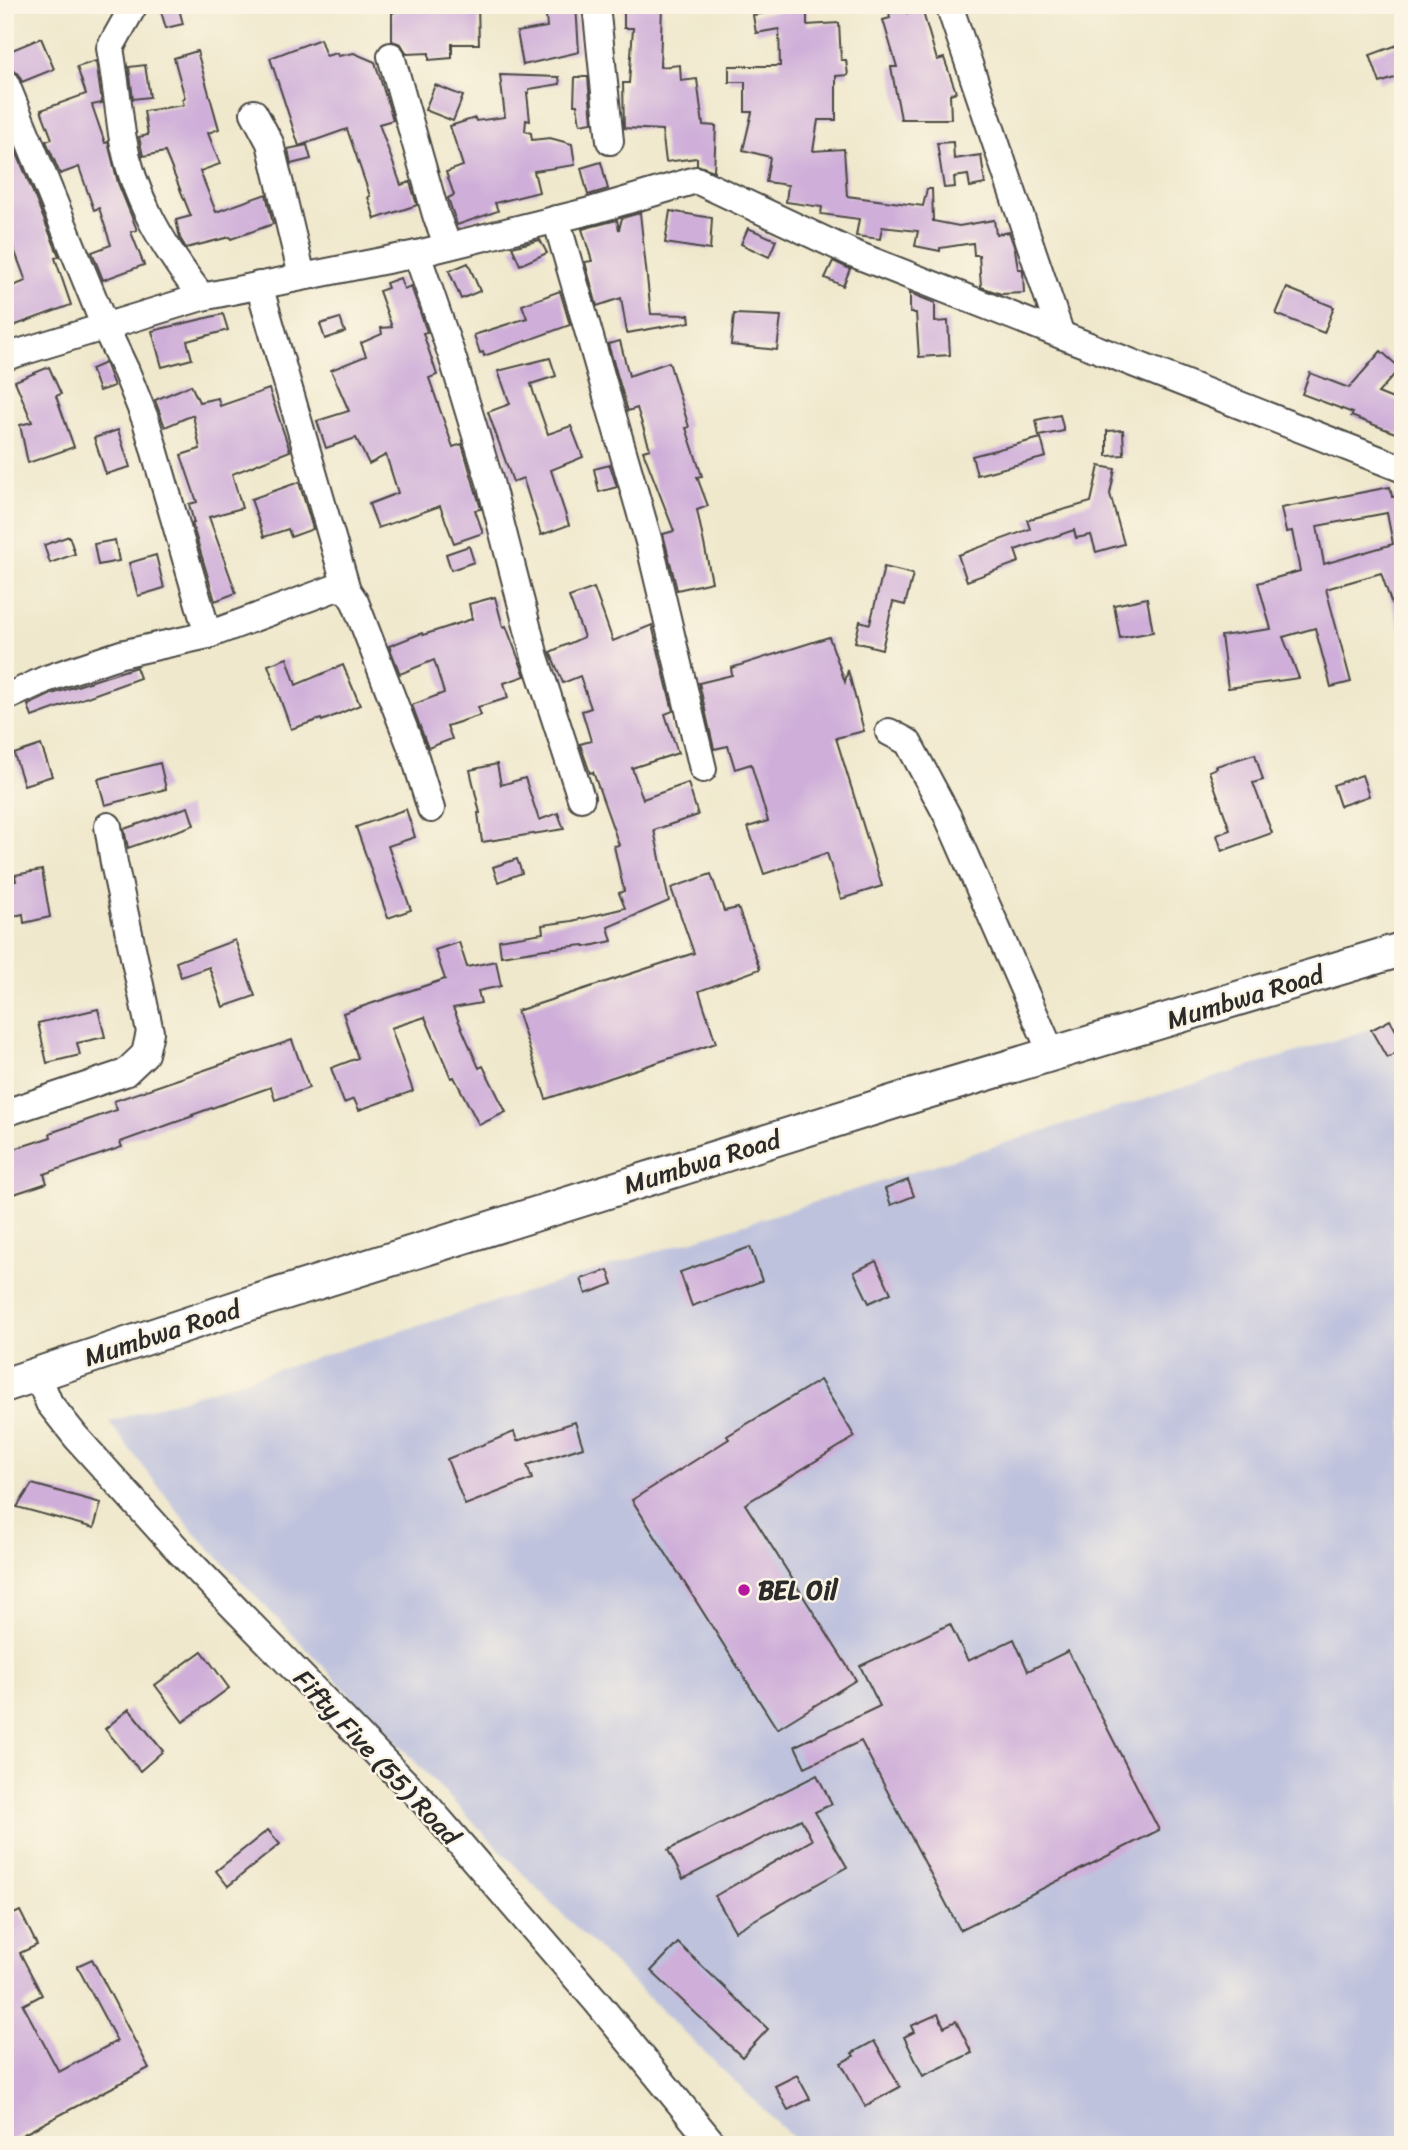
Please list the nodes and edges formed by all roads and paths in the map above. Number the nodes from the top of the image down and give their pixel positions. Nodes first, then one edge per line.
1 (134, 5) edge
2 (596, 5) edge
3 (948, 5) edge
4 (391, 57) dead end
5 (5, 82) edge
6 (254, 113) dead end
7 (610, 141) dead end
8 (556, 219) junction
9 (448, 246) junction
10 (417, 254) junction
11 (302, 276) junction
12 (259, 285) junction
13 (202, 297) junction
14 (105, 327) junction
15 (1060, 335) junction
16 (5, 357) edge
17 (1403, 469) edge
18 (347, 590) junction
19 (208, 635) junction
20 (5, 698) edge
21 (889, 732) dead end
22 (703, 769) dead end
23 (581, 798) dead end
24 (431, 809) dead end
25 (108, 826) dead end
26 (1403, 949) edge
27 (1052, 1054) junction
28 (5, 1114) edge
29 (37, 1373) junction
30 (5, 1385) edge
31 (714, 2145) edge

1 - 13 street
2 - 7 street
3 - 15 street
4 - 9 street
5 - 14 street
6 - 11 street
8 - 9 street
8 - 15 street
8 - 22 street
9 - 10 street
10 - 11 street
10 - 23 street
11 - 12 street
12 - 13 street
12 - 18 street
13 - 14 street
14 - 16 street
14 - 19 street
15 - 17 street
18 - 19 street
18 - 24 street
19 - 20 street
21 - 27 street
25 - 28 street
26 - 27 main road, Mumbwa Road
27 - 29 main road, Mumbwa Road
29 - 30 main road, Mumbwa Road
29 - 31 street, Fifty Five (55) Road

